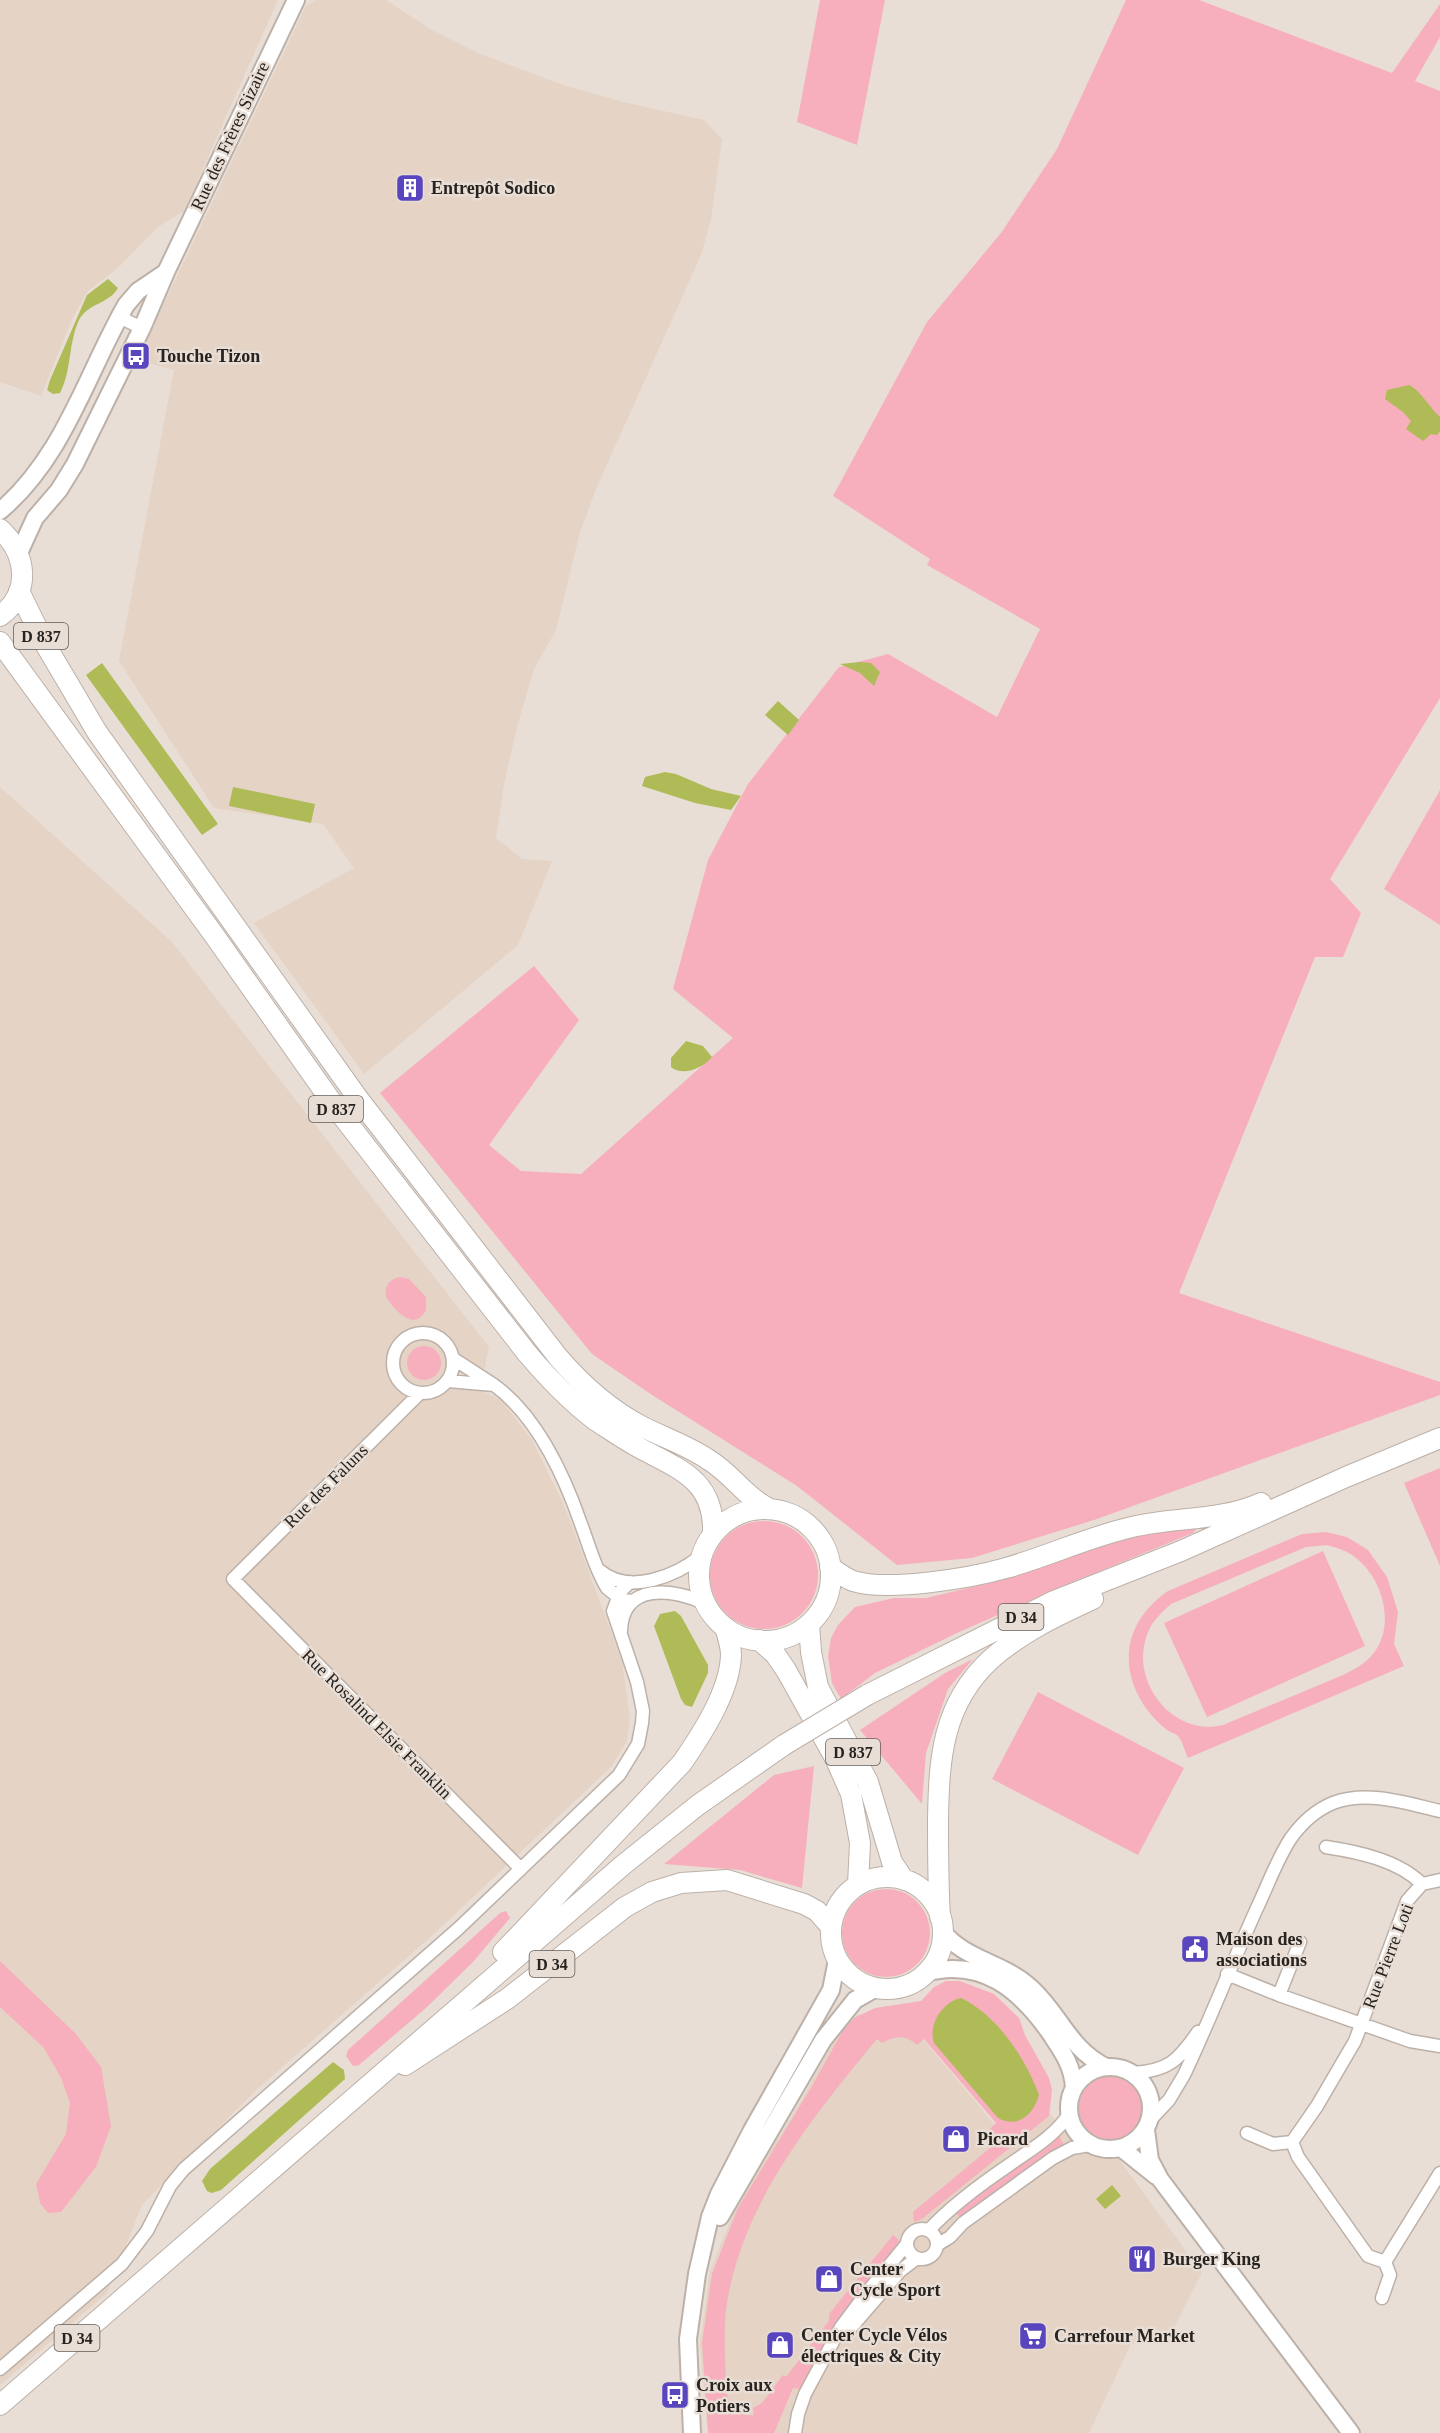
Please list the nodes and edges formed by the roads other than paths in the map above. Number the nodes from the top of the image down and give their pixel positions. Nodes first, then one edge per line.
1 (296, 0) edge
2 (166, 272) junction
3 (119, 317) junction
4 (142, 328) junction
5 (0, 511) edge
6 (0, 530) edge
7 (19, 553) junction
8 (19, 591) junction
9 (0, 616) edge
10 (0, 642) edge
11 (453, 1359) junction
12 (448, 1381) junction
13 (494, 1385) junction
14 (419, 1394) junction
15 (1440, 1438) edge
16 (1346, 1477) junction
17 (770, 1509) junction
18 (713, 1534) junction
19 (1181, 1551) junction
20 (702, 1555) junction
21 (830, 1567) junction
22 (598, 1570) junction
23 (233, 1579) joint
24 (630, 1582) junction
25 (617, 1597) junction
26 (633, 1601) junction
27 (706, 1604) junction
28 (809, 1624) junction
29 (725, 1627) junction
30 (621, 1635) junction
31 (759, 1640) junction
32 (1440, 1811) edge
33 (1326, 1846) dead end
34 (521, 1869) junction
35 (904, 1880) junction
36 (1440, 1880) edge
37 (1422, 1884) junction
38 (858, 1885) junction
39 (941, 1924) junction
40 (831, 1927) junction
41 (1300, 1942) dead end
42 (837, 1960) junction
43 (926, 1973) junction
44 (1227, 1974) junction
45 (876, 1988) junction
46 (1279, 1995) junction
47 (1215, 2002) junction
48 (1362, 2025) junction
49 (1440, 2046) edge
50 (1106, 2067) junction
51 (1132, 2073) junction
52 (1074, 2088) junction
53 (1069, 2114) junction
54 (1148, 2124) junction
55 (1247, 2133) dead end
56 (1292, 2142) junction
57 (1090, 2145) junction
58 (296, 2148) junction
59 (1121, 2148) junction
60 (1440, 2173) edge
61 (1160, 2179) junction
62 (929, 2230) junction
63 (705, 2244) junction
64 (906, 2245) junction
65 (937, 2245) junction
66 (917, 2259) junction
67 (1385, 2262) junction
68 (1382, 2298) dead end
69 (826, 2357) junction
70 (0, 2369) edge
71 (0, 2405) edge
72 (692, 2433) edge
73 (795, 2433) edge
74 (1351, 2433) edge

1 - 2 main road, Rue des Frères Sizaire
2 - 3 main road
2 - 4 main road, Rue des Frères Sizaire
3 - 4 street
3 - 5 main road
4 - 7 main road, Rue des Frères Sizaire
6 - 7 main road
7 - 8 main road
8 - 9 main road
8 - 17 main road, D 837
10 - 18 main road, D 837
11 - 12 street
11 - 13 street
11 - 14 street
12 - 13 street
12 - 14 street
13 - 22 street
14 - 23 street, Rue des Faluns
15 - 16 main road, D 34
16 - 19 main road, D 34
16 - 21 main road
17 - 18 main road
17 - 21 main road
18 - 20 main road
19 - 39 main road
19 - 58 main road, D 34, bridge
20 - 24 street
20 - 27 main road
21 - 28 main road
22 - 24 street
22 - 25 street
23 - 34 street, Rue Rosalind Elsie Franklin
24 - 25 street
25 - 26 street
25 - 30 street
26 - 27 street
26 - 30 street
27 - 29 main road
28 - 31 main road
28 - 35 main road, D 837
29 - 31 main road
29 - 58 main road
30 - 34 street
31 - 38 main road, D 837
32 - 44 street
33 - 37 street
34 - 70 street
35 - 38 main road
35 - 39 main road
36 - 37 street, Rue Pierre Loti
37 - 48 street, Rue Pierre Loti
38 - 40 main road
39 - 43 main road
39 - 50 main road
40 - 42 main road
40 - 58 main road, D 34
41 - 46 street
42 - 45 main road
42 - 63 main road
43 - 45 main road
43 - 52 main road
44 - 46 street, Rue Pierre Loti
44 - 47 street
45 - 63 main road
46 - 48 street, Rue Pierre Loti
47 - 51 street
47 - 54 street
48 - 49 street
48 - 56 street
50 - 51 main road
50 - 52 main road
51 - 54 main road
52 - 53 main road
53 - 57 main road
53 - 62 street
54 - 59 main road
54 - 61 main road
55 - 56 street
56 - 67 street
57 - 59 main road
57 - 65 street
58 - 71 main road, D 34
59 - 61 main road
60 - 67 street
61 - 74 main road
62 - 64 street
62 - 65 street
63 - 72 main road
64 - 66 street
64 - 69 street
65 - 66 street
66 - 69 street
67 - 68 street
69 - 73 street

